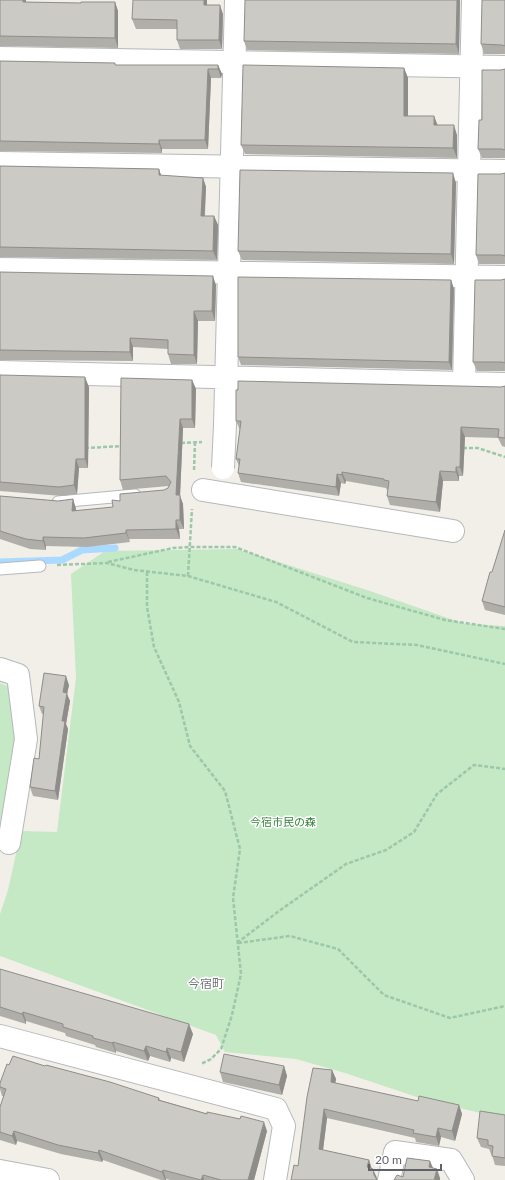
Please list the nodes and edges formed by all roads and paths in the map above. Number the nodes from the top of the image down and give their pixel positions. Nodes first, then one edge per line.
1 (236, 0) edge
2 (473, 0) edge
3 (0, 58) edge
4 (234, 62) junction
5 (472, 66) junction
6 (505, 67) edge
7 (0, 163) edge
8 (231, 167) junction
9 (469, 171) junction
10 (505, 171) edge
11 (0, 269) edge
12 (228, 273) junction
13 (467, 276) junction
14 (505, 277) edge
15 (0, 372) edge
16 (226, 378) junction
17 (464, 384) junction
18 (505, 384) edge
19 (478, 448) dead end
20 (505, 457) edge
21 (145, 494) edge
22 (47, 502) edge
23 (453, 531) dead end
24 (107, 563) junction
25 (40, 566) joint
26 (0, 569) edge
27 (147, 572) junction
28 (505, 629) edge
29 (505, 664) edge
30 (0, 669) edge
31 (505, 769) edge
32 (9, 843) dead end
33 (238, 943) junction
34 (505, 1006) edge
35 (0, 1036) edge
36 (181, 1084) junction
37 (0, 1171) edge
38 (48, 1180) edge
39 (275, 1180) edge
40 (389, 1180) edge
41 (463, 1180) edge

1 - 4 street
2 - 5 street
3 - 4 street
4 - 5 street
4 - 8 street
5 - 6 street
5 - 9 street
7 - 8 street
8 - 9 street
8 - 12 street
9 - 10 street
9 - 13 street
11 - 12 street
12 - 13 street
12 - 16 street
13 - 14 street
13 - 17 street
15 - 16 street
16 - 17 street
16 - 23 street, bridge
17 - 18 street
19 - 20 path
21 - 22 lane
24 - 25 path
24 - 27 path
24 - 28 path
25 - 26 lane
27 - 29 path
27 - 33 path
30 - 32 street
31 - 33 path
33 - 34 path
33 - 36 path
35 - 36 street
36 - 39 street
37 - 38 street
40 - 41 street

